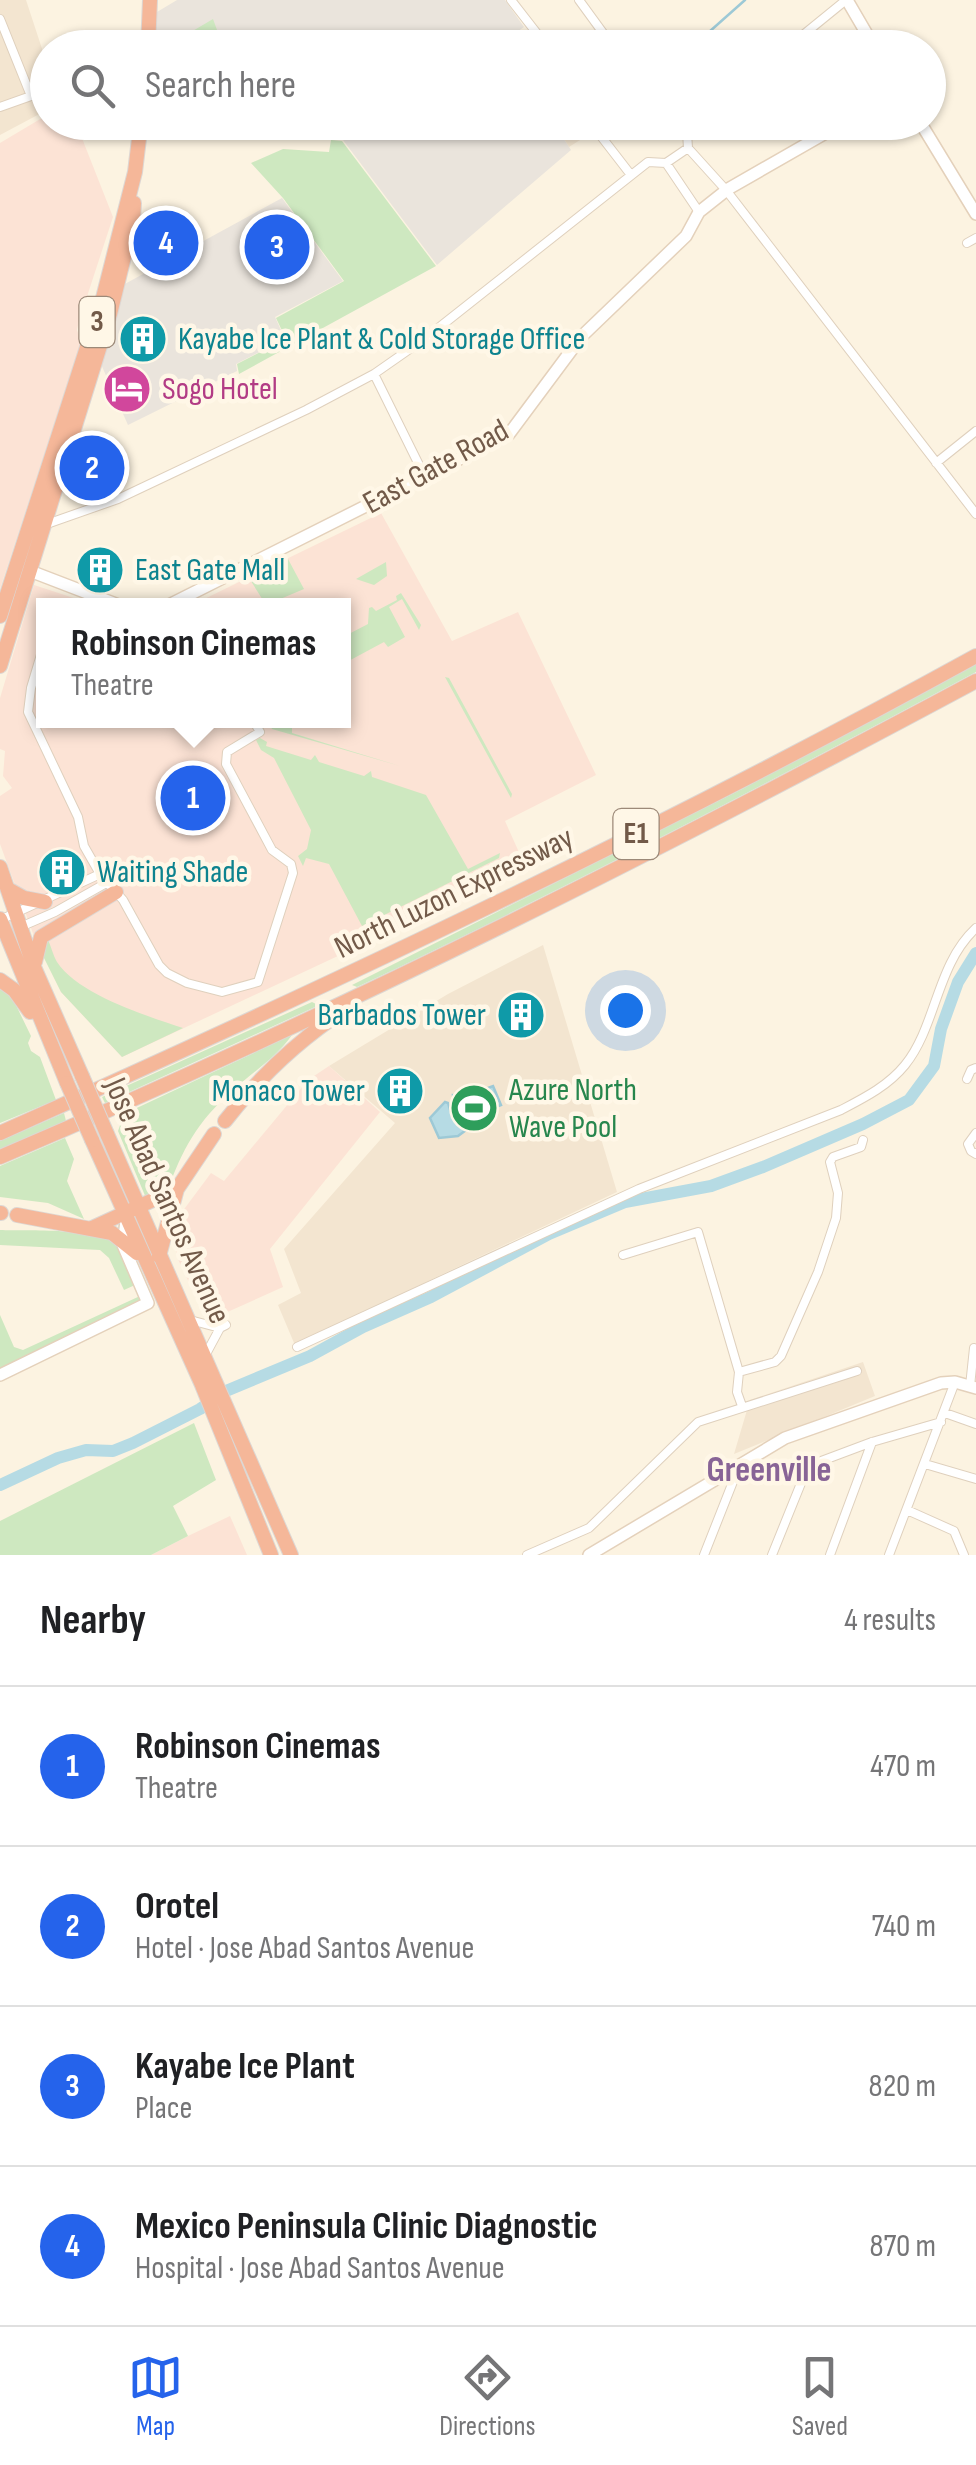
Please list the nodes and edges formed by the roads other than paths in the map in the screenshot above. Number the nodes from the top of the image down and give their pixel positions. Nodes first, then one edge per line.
1 (150, 0) edge
2 (511, 0) edge
3 (579, 0) edge
4 (847, 0) edge
5 (0, 19) edge
6 (149, 30) edge
7 (533, 30) edge
8 (601, 30) edge
9 (810, 30) edge
10 (864, 30) edge
11 (12, 50) junction
12 (0, 55) edge
13 (0, 107) edge
14 (139, 140) edge
15 (604, 140) edge
16 (687, 140) edge
17 (813, 140) edge
18 (931, 140) edge
19 (688, 148) junction
20 (666, 163) junction
21 (631, 175) junction
22 (726, 190) junction
23 (699, 212) junction
24 (976, 214) edge
25 (374, 374) junction
26 (73, 412) junction
27 (976, 431) edge
28 (936, 463) junction
29 (426, 477) junction
30 (58, 478) junction
31 (976, 514) edge
32 (44, 526) junction
33 (30, 571) junction
34 (8, 591) edge
35 (100, 598) edge
36 (195, 598) edge
37 (0, 616) edge
38 (0, 640) edge
39 (976, 656) edge
40 (0, 666) edge
41 (36, 671) edge
42 (976, 681) edge
43 (258, 728) edge
44 (0, 867) edge
45 (100, 874) junction
46 (112, 887) junction
47 (8, 890) junction
48 (45, 902) junction
49 (18, 921) junction
50 (1, 925) edge
51 (976, 928) edge
52 (34, 967) junction
53 (406, 972) junction
54 (0, 980) edge
55 (50, 1044) junction
56 (976, 1068) edge
57 (966, 1079) dead end
58 (224, 1121) dead end
59 (0, 1133) edge
60 (961, 1133) dead end
61 (214, 1134) dead end
62 (973, 1136) edge
63 (863, 1140) dead end
64 (976, 1154) edge
65 (0, 1157) edge
66 (178, 1189) junction
67 (138, 1207) junction
68 (18, 1215) dead end
69 (124, 1218) junction
70 (96, 1230) junction
71 (122, 1241) junction
72 (622, 1255) dead end
73 (151, 1258) junction
74 (190, 1320) junction
75 (297, 1347) dead end
76 (974, 1348) edge
77 (205, 1356) junction
78 (739, 1372) junction
79 (857, 1372) dead end
80 (0, 1375) edge
81 (955, 1382) junction
82 (208, 1383) junction
83 (973, 1387) edge
84 (742, 1406) junction
85 (943, 1418) junction
86 (224, 1421) junction
87 (976, 1424) edge
88 (872, 1442) junction
89 (740, 1464) junction
90 (926, 1464) junction
91 (976, 1479) edge
92 (906, 1510) junction
93 (589, 1528) junction
94 (596, 1552) edge
95 (271, 1555) edge
96 (290, 1555) edge
97 (527, 1555) edge
98 (704, 1555) edge
99 (772, 1555) edge
100 (830, 1555) edge
101 (889, 1555) edge
102 (964, 1555) edge

1 - 6 highway
2 - 7 street
3 - 8 street
4 - 9 street
4 - 10 street
5 - 11 street
11 - 12 street
11 - 13 street
14 - 26 highway, 3
15 - 21 street
16 - 19 street
17 - 22 street, East Gate Road
18 - 24 street
19 - 20 street
19 - 22 street
20 - 21 street
20 - 23 street
21 - 25 street
22 - 23 street, East Gate Road
22 - 28 street
23 - 29 street, East Gate Road
25 - 29 street
25 - 32 street
26 - 30 highway, 3
26 - 34 highway, 3
27 - 28 street
28 - 31 street
29 - 36 street, East Gate Road
30 - 32 highway, 3
30 - 34 highway
32 - 33 highway, 3
33 - 35 street
33 - 40 highway, 3
34 - 37 highway, 3
34 - 38 highway
39 - 59 highway, North Luzon Expressway / E1
41 - 45 street
42 - 53 highway, North Luzon Expressway / E1
43 - 46 street
44 - 47 highway, Jose Abad Santos Avenue
45 - 46 street
45 - 48 street
46 - 49 street
46 - 52 highway
47 - 48 highway
47 - 49 highway, Jose Abad Santos Avenue
48 - 49 street
49 - 50 street
49 - 52 highway, Jose Abad Santos Avenue
50 - 55 highway, Jose Abad Santos Avenue
51 - 75 street
52 - 67 highway, Jose Abad Santos Avenue, bridge
53 - 58 highway
53 - 65 highway, North Luzon Expressway / E1
54 - 55 highway
55 - 69 highway, Jose Abad Santos Avenue, bridge
56 - 57 street
60 - 62 street
61 - 66 highway
62 - 64 street
63 - 78 street
66 - 67 highway
66 - 73 highway
67 - 69 highway
67 - 73 highway, Jose Abad Santos Avenue
68 - 70 highway
69 - 70 highway
69 - 71 street
69 - 73 highway, Jose Abad Santos Avenue
70 - 71 highway
71 - 73 highway
71 - 80 street
72 - 78 street
73 - 74 highway, Jose Abad Santos Avenue
73 - 82 highway, Jose Abad Santos Avenue
74 - 77 highway, Jose Abad Santos Avenue
74 - 77 street
76 - 83 street
77 - 82 highway, Jose Abad Santos Avenue
78 - 84 street
79 - 84 street
81 - 83 street
81 - 85 street
81 - 89 street
82 - 86 highway, Jose Abad Santos Avenue
84 - 93 street
85 - 87 street
85 - 88 street
85 - 90 street
86 - 95 highway, Jose Abad Santos Avenue
86 - 96 highway, Jose Abad Santos Avenue
88 - 99 street
88 - 100 street
89 - 94 street
89 - 98 street
90 - 91 street
90 - 92 street
92 - 101 street
92 - 102 street
93 - 94 street
93 - 97 street

